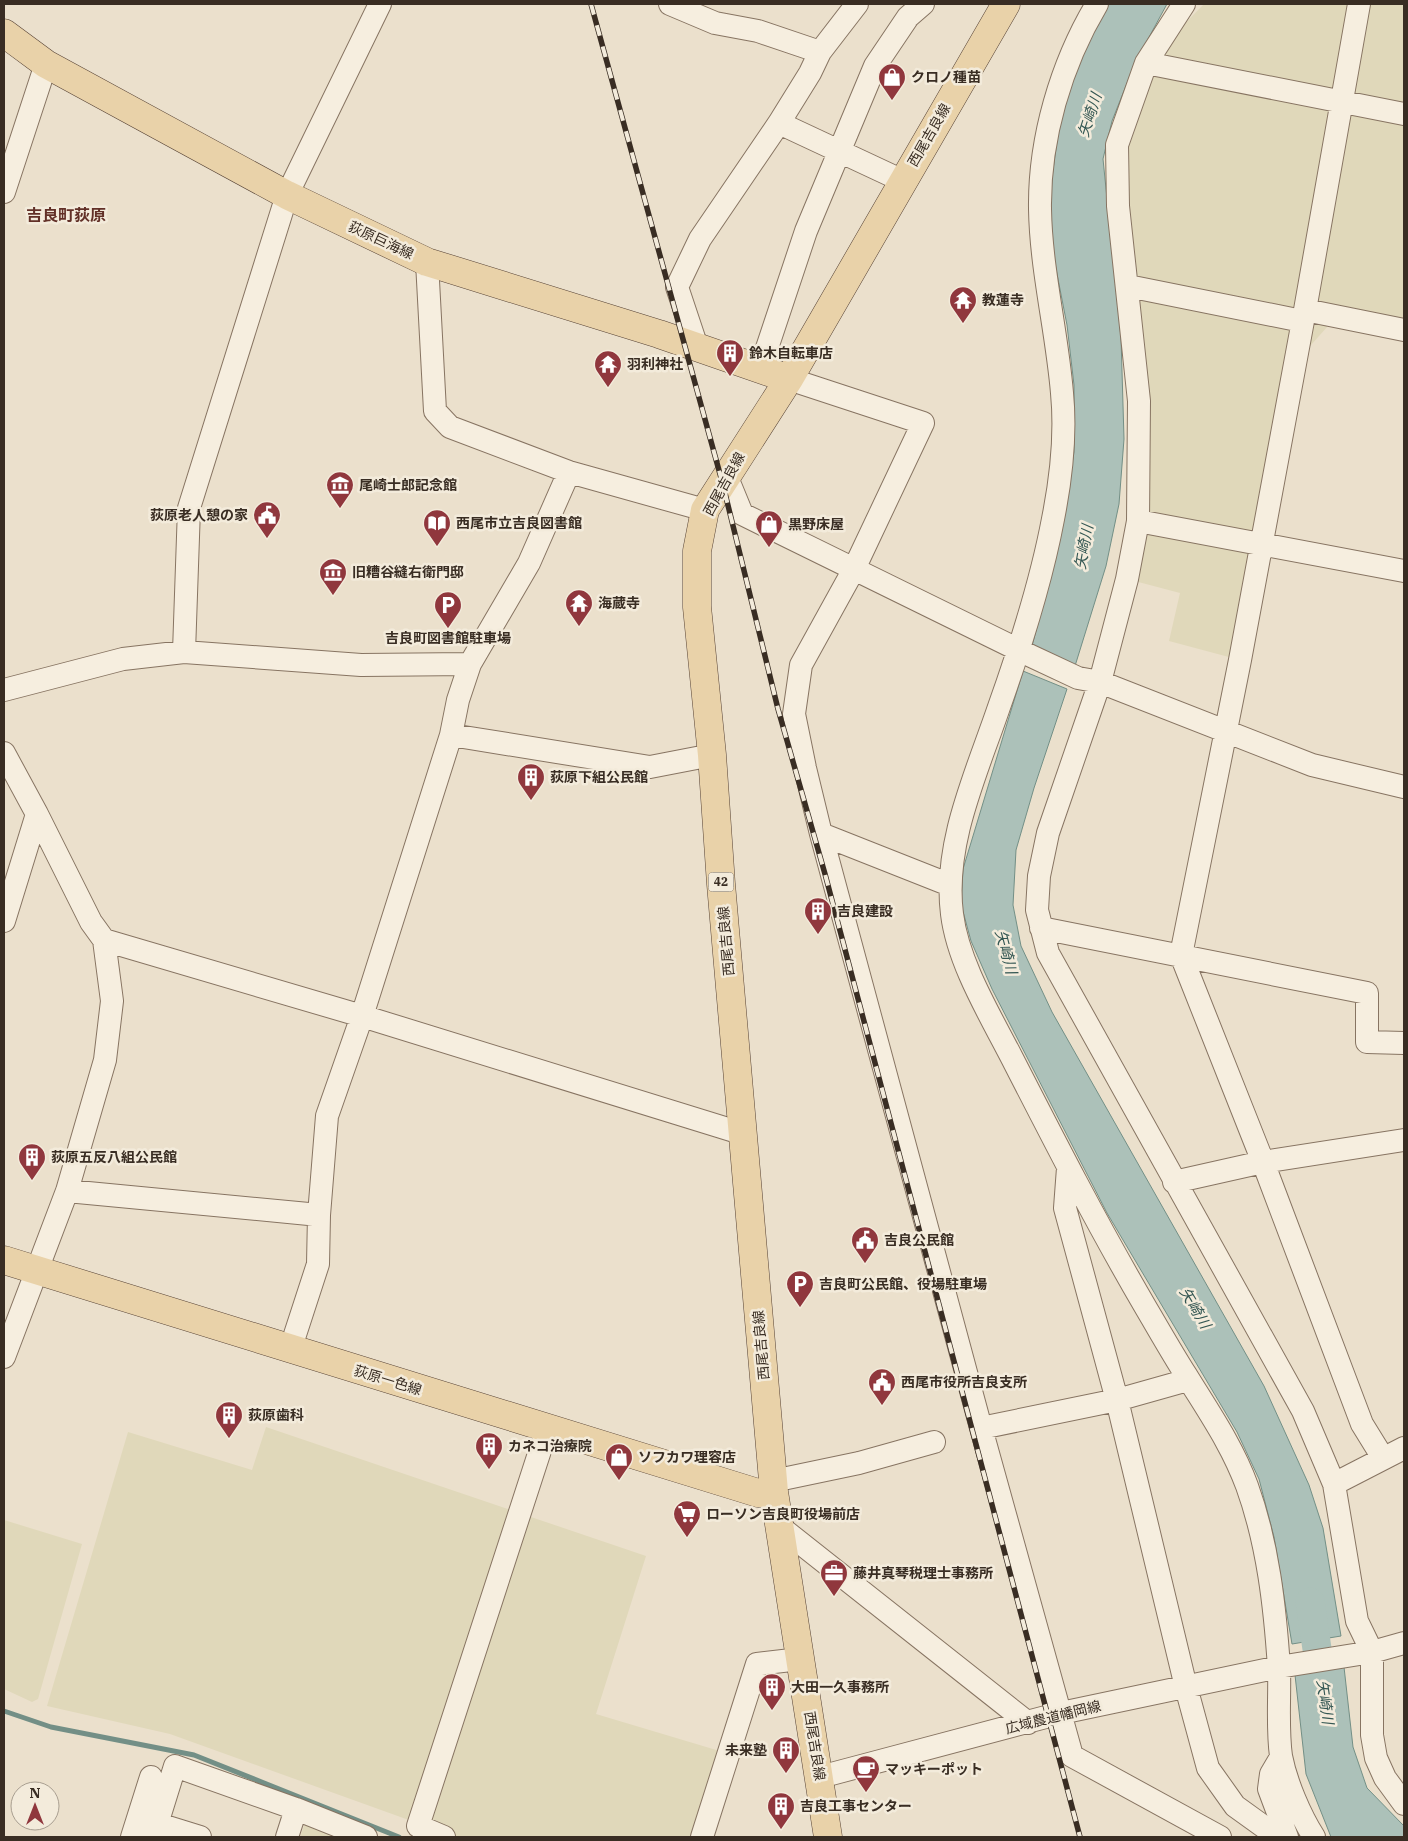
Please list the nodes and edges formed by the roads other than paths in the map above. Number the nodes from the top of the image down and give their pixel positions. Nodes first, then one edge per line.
1 (380, 4) edge
2 (670, 4) edge
3 (857, 4) edge
4 (922, 4) edge
5 (1006, 4) edge
6 (1097, 4) edge
7 (1184, 4) edge
8 (1359, 4) edge
9 (4, 33) edge
10 (820, 52) junction
11 (1146, 63) junction
12 (46, 64) junction
13 (1342, 101) junction
14 (1404, 114) edge
15 (779, 123) junction
16 (838, 152) junction
17 (903, 181) junction
18 (4, 192) edge
19 (287, 195) junction
20 (428, 262) junction
21 (1128, 286) junction
22 (1304, 316) junction
23 (1404, 330) edge
24 (697, 347) junction
25 (760, 368) junction
26 (789, 379) junction
27 (569, 472) junction
28 (726, 475) junction
29 (705, 510) junction
30 (1138, 521) junction
31 (1262, 542) junction
32 (854, 569) junction
33 (1404, 571) edge
34 (184, 652) junction
35 (1025, 653) junction
36 (470, 664) junction
37 (1089, 680) junction
38 (4, 690) edge
39 (1226, 733) junction
40 (451, 736) junction
41 (4, 753) edge
42 (712, 755) junction
43 (1404, 788) edge
44 (37, 814) junction
45 (821, 834) junction
46 (950, 885) junction
47 (4, 921) edge
48 (1041, 928) junction
49 (104, 940) junction
50 (1181, 955) junction
51 (362, 1016) junction
52 (1404, 1043) edge
53 (744, 1134) junction
54 (1404, 1140) edge
55 (1263, 1162) junction
56 (1068, 1168) junction
57 (1174, 1182) junction
58 (67, 1191) junction
59 (319, 1215) junction
60 (4, 1260) edge
61 (38, 1270) junction
62 (290, 1350) junction
63 (4, 1357) edge
64 (1188, 1380) junction
65 (1118, 1400) junction
66 (980, 1428) junction
67 (547, 1429) junction
68 (934, 1442) dead end
69 (1404, 1448) edge
70 (1383, 1458) junction
71 (1334, 1484) junction
72 (774, 1486) junction
73 (779, 1526) junction
74 (1404, 1643) edge
75 (1372, 1652) junction
76 (800, 1659) junction
77 (1283, 1666) junction
78 (1186, 1687) junction
79 (1061, 1713) junction
80 (1028, 1723) junction
81 (1281, 1757) junction
82 (820, 1776) junction
83 (151, 1777) dead end
84 (1404, 1804) edge
85 (296, 1809) junction
86 (156, 1830) edge
87 (132, 1837) edge
88 (200, 1837) edge
89 (288, 1837) edge
90 (366, 1837) edge
91 (444, 1837) edge
92 (702, 1837) edge
93 (828, 1837) edge
94 (1220, 1837) edge
95 (1278, 1837) edge
96 (1287, 1837) edge
97 (1314, 1837) edge

1 - 19 street
2 - 10 street
3 - 10 street
4 - 16 street
5 - 17 main road, 西尾吉良線 / 42
6 - 35 street
7 - 11 street
8 - 13 street
9 - 12 main road, 荻原巨海線
10 - 15 street
11 - 13 street
11 - 21 street
12 - 18 street
12 - 19 main road, 荻原巨海線
13 - 14 street
13 - 22 street
15 - 16 street
15 - 24 street
16 - 17 street
16 - 25 street
17 - 26 main road, 西尾吉良線 / 42
19 - 20 main road, 荻原巨海線
19 - 34 street
20 - 24 main road, 荻原巨海線
20 - 27 street
21 - 22 street
21 - 30 street
22 - 23 street
22 - 31 street
24 - 25 main road, 荻原巨海線
25 - 26 main road, 荻原巨海線
26 - 28 main road, 西尾吉良線 / 42
26 - 32 street
27 - 29 street
27 - 36 street
28 - 29 main road, 西尾吉良線 / 42
28 - 32 street
29 - 42 main road, 西尾吉良線 / 42
30 - 31 street
30 - 37 street
31 - 33 street
31 - 39 street
32 - 35 street
32 - 45 street
34 - 36 street
34 - 38 street
35 - 37 street
35 - 46 street
36 - 40 street
37 - 39 street
37 - 48 street
39 - 43 street
39 - 50 street
40 - 42 street
40 - 51 street
41 - 44 street
42 - 53 main road, 西尾吉良線 / 42
44 - 47 street
44 - 49 street
45 - 46 street
45 - 66 street
46 - 56 street
48 - 50 street
48 - 57 street
49 - 51 street
49 - 58 street
50 - 52 street
50 - 55 street
51 - 53 street
51 - 59 street
53 - 72 main road, 西尾吉良線 / 42
54 - 55 street
55 - 57 street
55 - 70 street
56 - 64 street
56 - 65 street
57 - 71 street
58 - 59 street
58 - 61 street
59 - 62 street
60 - 61 main road, 荻原一色線
61 - 62 main road, 荻原一色線
61 - 63 street
62 - 67 main road, 荻原一色線
64 - 65 street
64 - 77 street
65 - 66 street
65 - 78 street
66 - 79 street
67 - 72 main road, 荻原一色線
67 - 91 street
68 - 72 street
69 - 70 street
70 - 71 street
71 - 75 street
72 - 73 main road, 西尾吉良線 / 42
73 - 76 main road, 西尾吉良線 / 42
73 - 80 street
74 - 75 street
75 - 77 street, 広域農道幡岡線
75 - 84 street
76 - 82 main road, 西尾吉良線 / 42
76 - 92 street
77 - 78 street, 広域農道幡岡線
77 - 81 street
78 - 79 street, 広域農道幡岡線
78 - 95 street
79 - 80 street, 広域農道幡岡線
79 - 94 street
80 - 82 street, 広域農道幡岡線
81 - 96 street
81 - 97 street
82 - 93 main road, 西尾吉良線 / 42
83 - 87 street
85 - 86 street
85 - 89 street
85 - 90 street
86 - 88 street

